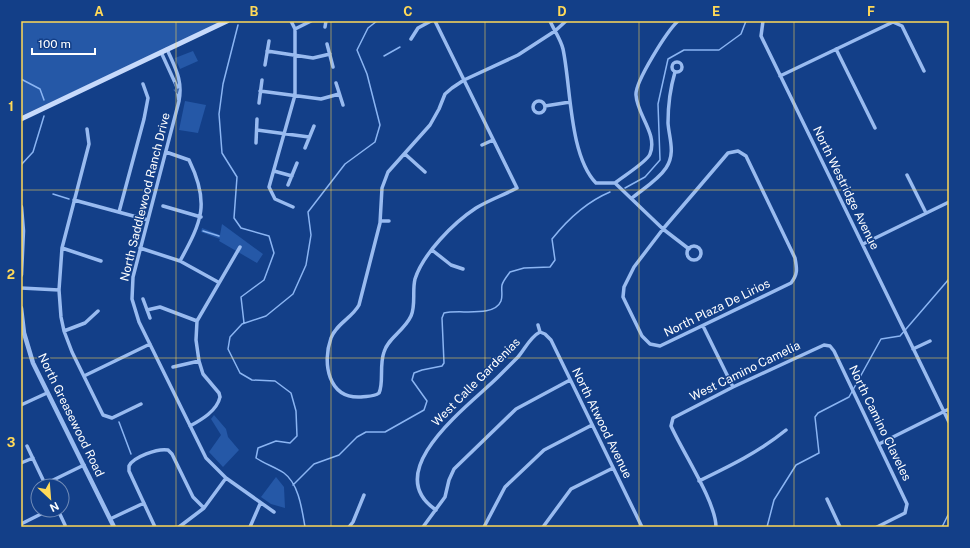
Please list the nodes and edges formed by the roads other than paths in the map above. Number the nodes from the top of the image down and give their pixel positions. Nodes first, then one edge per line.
1 (226, 21) edge
2 (291, 21) edge
3 (311, 21) edge
4 (326, 21) edge
5 (432, 21) edge
6 (435, 21) edge
7 (550, 21) edge
8 (566, 21) edge
9 (678, 21) edge
10 (763, 21) edge
11 (326, 27) dead end
12 (295, 29) junction
13 (555, 31) junction
14 (411, 39) dead end
15 (269, 40) dead end
16 (327, 44) dead end
17 (836, 49) junction
18 (164, 51) junction
19 (267, 52) junction
20 (330, 54) junction
21 (294, 55) junction
22 (265, 65) dead end
23 (333, 67) dead end
24 (924, 71) dead end
25 (675, 72) dead end
26 (780, 76) junction
27 (262, 80) dead end
28 (464, 80) junction
29 (336, 83) dead end
30 (143, 84) dead end
31 (260, 91) junction
32 (339, 94) junction
33 (295, 95) junction
34 (570, 102) junction
35 (258, 103) dead end
36 (343, 105) dead end
37 (545, 106) dead end
38 (21, 119) edge
39 (257, 119) dead end
40 (314, 126) dead end
41 (874, 128) dead end
42 (87, 130) dead end
43 (256, 130) junction
44 (284, 133) junction
45 (309, 137) junction
46 (493, 140) junction
47 (256, 143) dead end
48 (482, 145) dead end
49 (305, 148) dead end
50 (166, 152) junction
51 (404, 154) junction
52 (297, 163) dead end
53 (274, 171) junction
54 (425, 172) dead end
55 (907, 175) dead end
56 (292, 176) junction
57 (615, 184) junction
58 (288, 185) dead end
59 (632, 198) junction
60 (74, 200) junction
61 (949, 202) edge
62 (163, 206) dead end
63 (21, 207) edge
64 (294, 207) dead end
65 (119, 212) junction
66 (926, 213) junction
67 (201, 217) junction
68 (148, 220) junction
69 (380, 221) junction
70 (389, 221) dead end
71 (663, 228) junction
72 (862, 244) junction
73 (240, 247) dead end
74 (62, 248) junction
75 (140, 248) junction
76 (689, 249) dead end
77 (432, 250) junction
78 (101, 261) dead end
79 (180, 261) junction
80 (462, 269) dead end
81 (21, 276) edge
82 (218, 282) junction
83 (21, 288) edge
84 (59, 290) junction
85 (143, 299) dead end
86 (21, 308) edge
87 (147, 310) junction
88 (98, 311) dead end
89 (150, 318) dead end
90 (197, 321) junction
91 (538, 325) dead end
92 (703, 326) junction
93 (64, 332) junction
94 (540, 332) junction
95 (930, 341) dead end
96 (150, 344) junction
97 (828, 344) joint
98 (913, 349) junction
99 (199, 361) junction
100 (174, 367) dead end
101 (84, 376) junction
102 (570, 380) junction
103 (733, 387) junction
104 (47, 393) junction
105 (141, 404) dead end
106 (21, 405) edge
107 (949, 408) edge
108 (943, 411) junction
109 (949, 422) edge
110 (592, 425) junction
111 (190, 426) junction
112 (786, 430) dead end
113 (879, 444) junction
114 (27, 446) dead end
115 (33, 458) junction
116 (21, 463) edge
117 (84, 465) junction
118 (613, 468) junction
119 (43, 478) edge
120 (59, 478) edge
121 (226, 478) junction
122 (699, 481) junction
123 (364, 495) dead end
124 (827, 499) dead end
125 (144, 503) junction
126 (260, 504) junction
127 (204, 508) junction
128 (436, 510) junction
129 (274, 512) dead end
130 (33, 518) edge
131 (62, 518) edge
132 (110, 519) junction
133 (21, 524) edge
134 (65, 525) dead end
135 (114, 527) edge
136 (155, 527) edge
137 (179, 527) edge
138 (250, 527) edge
139 (349, 527) edge
140 (423, 527) edge
141 (484, 527) edge
142 (543, 527) edge
143 (642, 527) edge
144 (716, 527) edge
145 (840, 527) edge
146 (877, 527) edge

1 - 18 main road
2 - 12 street
3 - 12 street
4 - 11 street
5 - 14 street
6 - 28 street
7 - 13 street
8 - 13 street
9 - 57 street
10 - 26 street, North Westridge Avenue
12 - 21 street
13 - 28 street
13 - 34 street
15 - 19 street
16 - 20 street
17 - 24 street
17 - 26 street
17 - 41 street
18 - 38 main road
18 - 50 street, North Saddlewood Ranch Drive
19 - 21 street
19 - 22 street
20 - 21 street
20 - 23 street
21 - 33 street
25 - 59 street
26 - 72 street, North Westridge Avenue
27 - 31 street
28 - 46 street
28 - 51 street
29 - 32 street
30 - 65 street
31 - 33 street
31 - 35 street
32 - 33 street
32 - 36 street
33 - 44 street
34 - 37 street
34 - 57 street
39 - 43 street
40 - 45 street
42 - 60 street
43 - 44 street
43 - 47 street
44 - 45 street
44 - 53 street
45 - 49 street
46 - 48 street
46 - 77 street
50 - 67 street
50 - 68 street, North Saddlewood Ranch Drive
51 - 54 street
51 - 69 street
52 - 56 street
53 - 56 street
53 - 64 street
55 - 66 street
56 - 58 street
57 - 59 street
59 - 71 street
60 - 65 street
60 - 74 street
61 - 66 street
62 - 67 street
63 - 81 street
65 - 68 street
66 - 72 street
67 - 79 street
68 - 75 street, North Saddlewood Ranch Drive
69 - 70 street
69 - 77 street
71 - 76 street
71 - 92 street, North Plaza De Lirios
71 - 92 street, North Plaza De Lirios
72 - 98 street, North Westridge Avenue
73 - 82 street
74 - 78 street
74 - 84 street
75 - 79 street
75 - 96 street, North Saddlewood Ranch Drive
77 - 80 street
79 - 82 street
82 - 90 street
83 - 84 street
84 - 93 street
85 - 87 street
86 - 104 street, North Greasewood Road
87 - 89 street
87 - 90 street
88 - 93 street
90 - 99 street
91 - 94 street
92 - 103 street
93 - 101 street
94 - 102 street, North Atwood Avenue
94 - 128 street, West Calle Gardenias
95 - 98 street
96 - 101 street
96 - 111 street, North Saddlewood Ranch Drive
97 - 103 street, West Camino Camelia
97 - 113 street, North Camino Claveles
98 - 108 street, North Westridge Avenue
99 - 100 street
99 - 111 street
101 - 105 street
102 - 110 street, North Atwood Avenue
102 - 128 street
103 - 122 street, West Camino Camelia
104 - 106 street
104 - 117 street, North Greasewood Road
107 - 108 street
108 - 109 street, North Westridge Avenue
108 - 113 street
110 - 118 street, North Atwood Avenue
110 - 141 street
111 - 121 street, North Saddlewood Ranch Drive
112 - 122 street
113 - 146 street, North Camino Claveles
114 - 115 street
115 - 116 street
115 - 119 street
117 - 120 street
117 - 132 street, North Greasewood Road
118 - 142 street
118 - 143 street, North Atwood Avenue
121 - 126 street, North Saddlewood Ranch Drive
121 - 127 street
122 - 144 street
123 - 139 street
124 - 145 street
125 - 127 street
125 - 132 street
125 - 136 street
126 - 129 street, North Saddlewood Ranch Drive
126 - 138 street
127 - 137 street
128 - 140 street
130 - 133 street
131 - 134 street
132 - 135 street, North Greasewood Road

